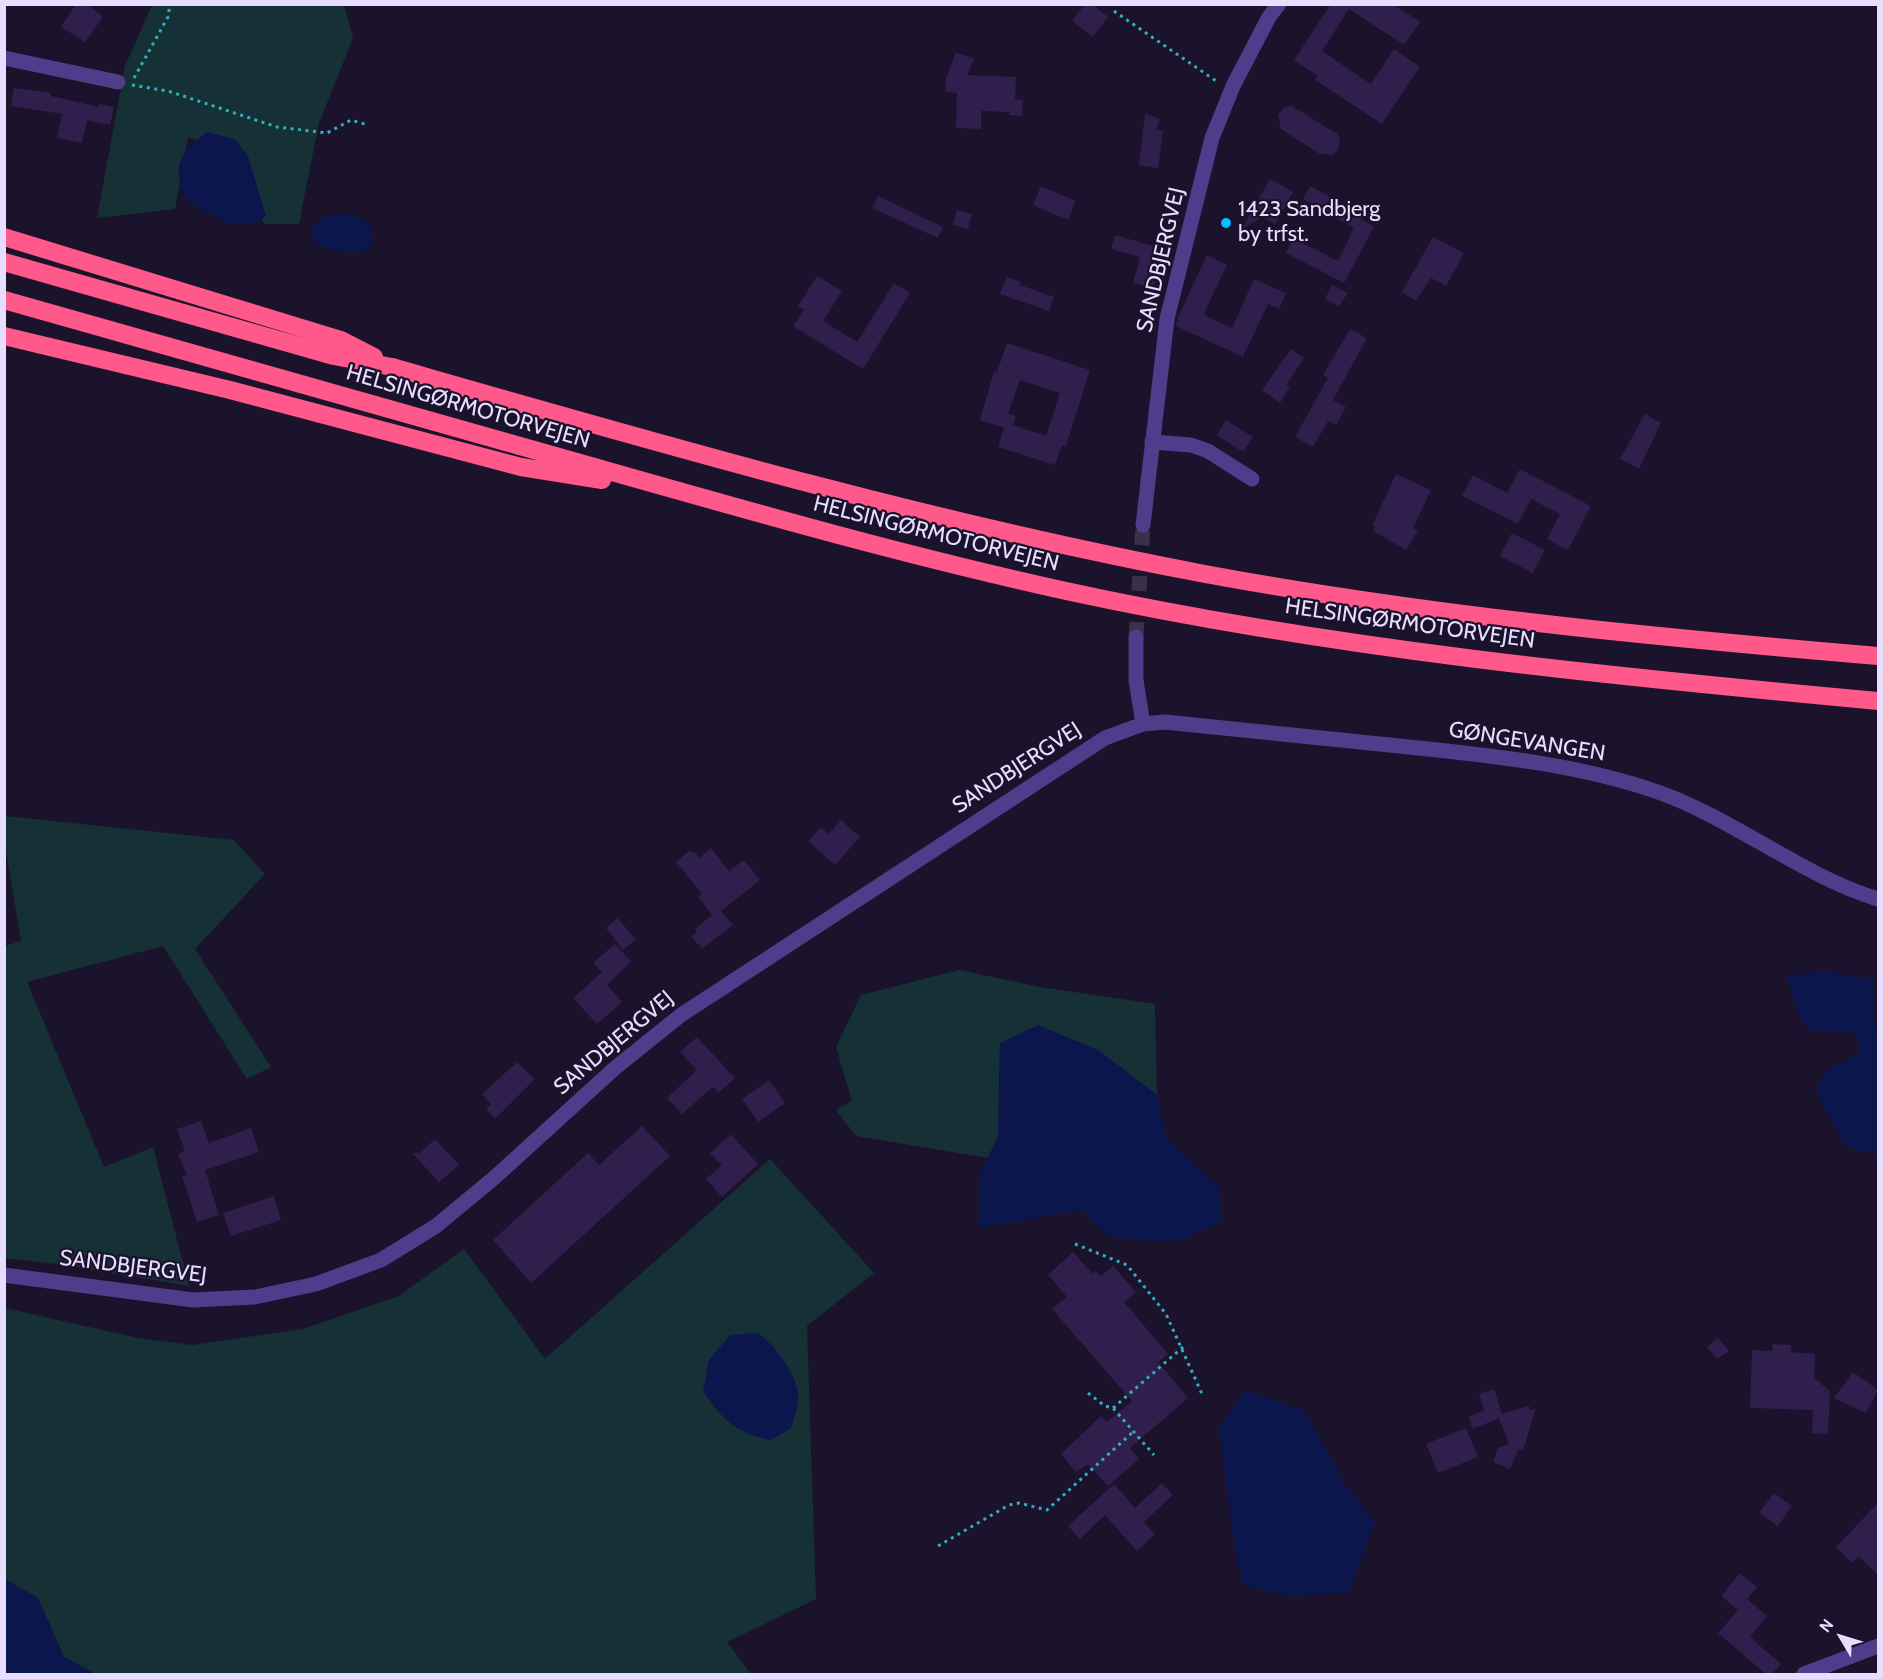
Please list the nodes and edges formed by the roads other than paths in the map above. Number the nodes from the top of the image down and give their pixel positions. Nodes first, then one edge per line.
1 (1279, 4) edge
2 (4, 57) edge
3 (124, 83) road end
4 (4, 237) edge
5 (4, 262) edge
6 (4, 300) edge
7 (4, 336) edge
8 (392, 367) junction
9 (1152, 442) junction
10 (1252, 479) dead end
11 (678, 491) junction
12 (1143, 525) tunnel mouth
13 (1136, 637) tunnel mouth
14 (1878, 656) edge
15 (1878, 701) edge
16 (1143, 724) junction
17 (1878, 899) edge
18 (4, 1275) edge
19 (1878, 1646) edge
20 (1804, 1674) edge

1 - 9 street, SANDBJERGVEJ
2 - 3 street
4 - 8 highway
5 - 8 highway, HELSINGØRMOTORVEJEN
6 - 11 highway, HELSINGØRMOTORVEJEN
7 - 11 highway
8 - 14 highway, HELSINGØRMOTORVEJEN
9 - 10 street
9 - 12 street, SANDBJERGVEJ
11 - 15 highway, HELSINGØRMOTORVEJEN
13 - 16 street
16 - 17 street, GØNGEVANGEN
16 - 18 street, SANDBJERGVEJ
19 - 20 street

